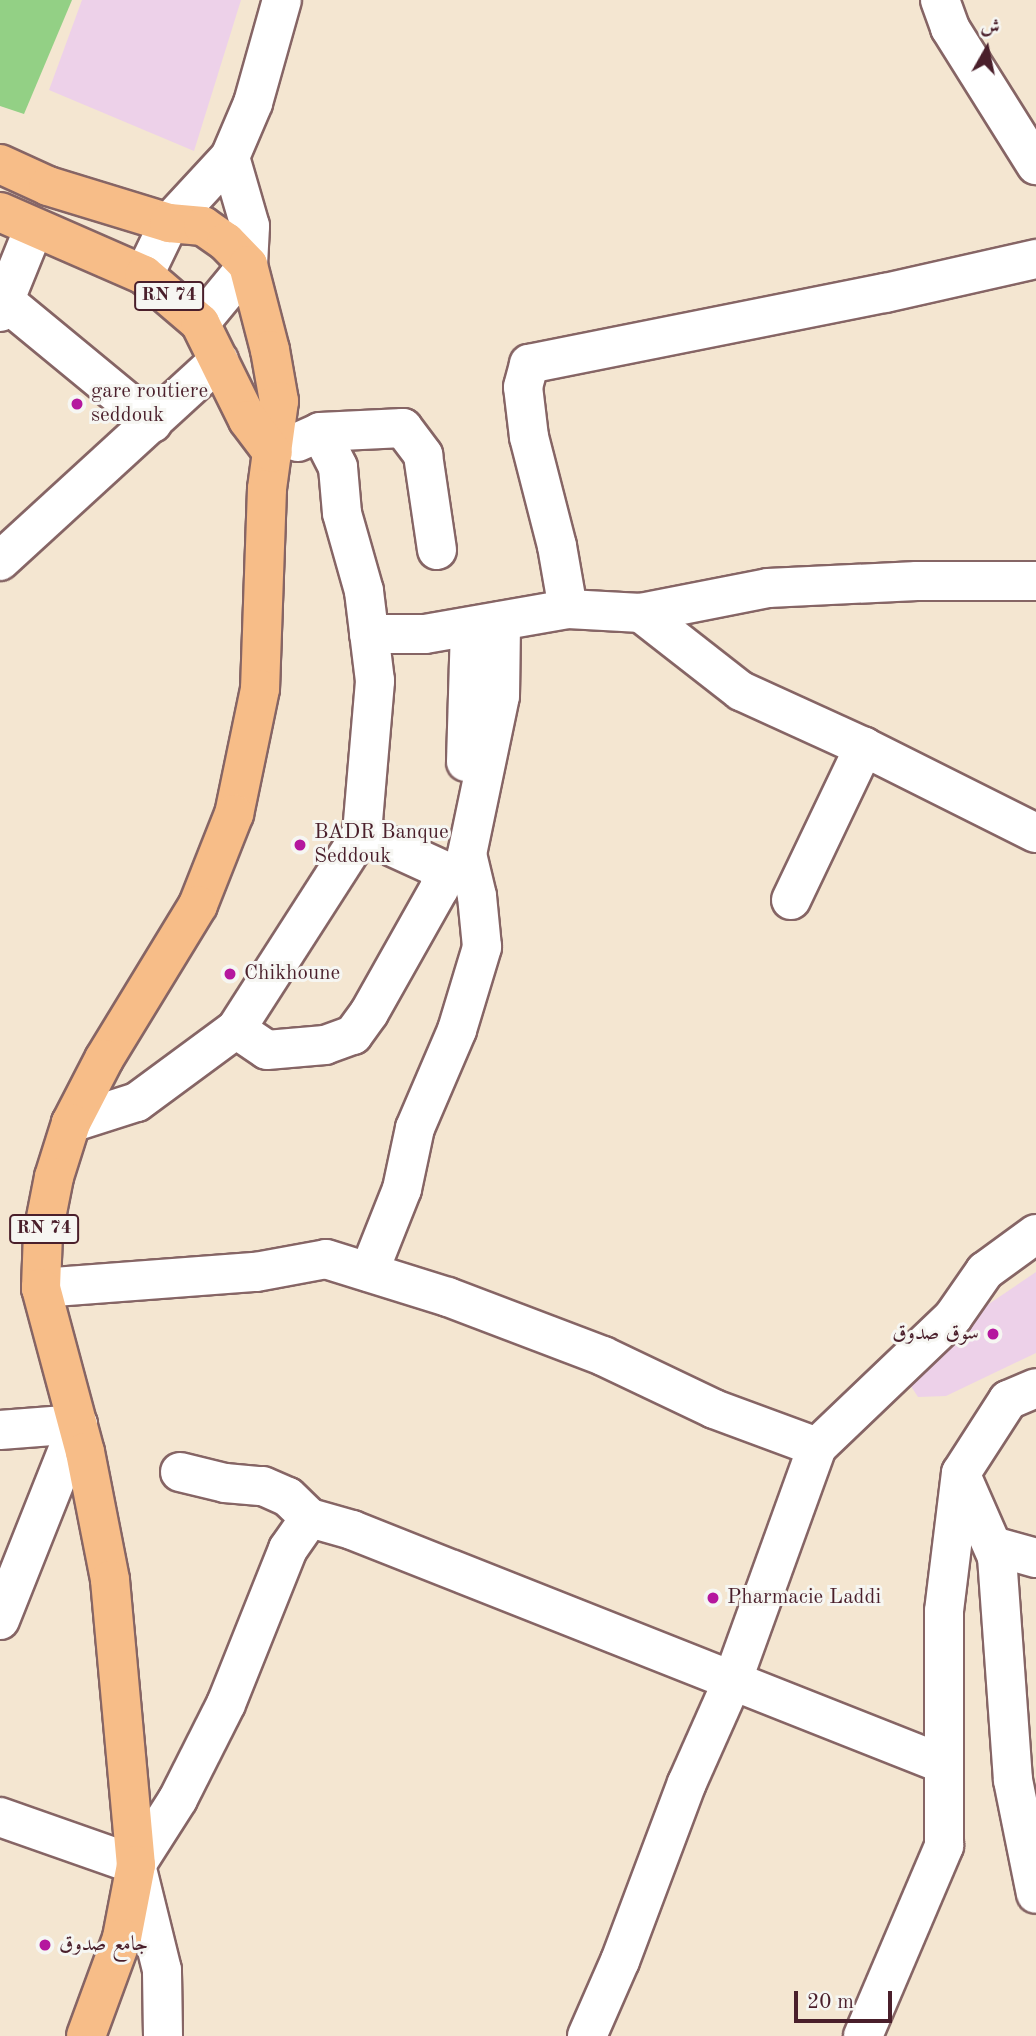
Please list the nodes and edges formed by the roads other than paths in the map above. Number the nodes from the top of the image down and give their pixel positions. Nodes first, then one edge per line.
1 (282, 0) edge
2 (940, 0) edge
3 (230, 158) junction
4 (0, 164) edge
5 (1036, 165) edge
6 (0, 212) edge
7 (169, 223) junction
8 (34, 228) junction
9 (1036, 259) edge
10 (248, 265) junction
11 (144, 275) junction
12 (3, 307) edge
13 (200, 323) junction
14 (219, 360) junction
15 (153, 423) junction
16 (320, 432) junction
17 (273, 453) junction
18 (437, 550) dead end
19 (0, 561) edge
20 (1036, 581) edge
21 (568, 609) junction
22 (641, 613) junction
23 (486, 624) junction
24 (369, 634) junction
25 (864, 747) junction
26 (362, 833) junction
27 (1036, 833) edge
28 (443, 870) junction
29 (791, 900) dead end
30 (236, 1029) junction
31 (71, 1122) junction
32 (1036, 1234) edge
33 (369, 1272) junction
34 (41, 1287) junction
35 (1036, 1388) edge
36 (78, 1424) junction
37 (0, 1430) edge
38 (817, 1447) junction
39 (180, 1472) dead end
40 (961, 1474) junction
41 (310, 1518) junction
42 (993, 1546) junction
43 (1036, 1558) edge
44 (0, 1620) edge
45 (732, 1682) junction
46 (943, 1764) junction
47 (0, 1817) edge
48 (136, 1865) junction
49 (1036, 1894) edge
50 (86, 2036) edge
51 (163, 2036) edge
52 (587, 2036) edge
53 (863, 2036) edge

1 - 3 street
2 - 5 street
3 - 7 street
3 - 10 street
4 - 7 main road
6 - 8 main road, RN 74
7 - 10 main road
7 - 11 street
8 - 11 main road, RN 74
8 - 12 street
9 - 21 street
10 - 13 street
10 - 17 main road, RN 74
11 - 13 main road, RN 74
12 - 15 street
13 - 14 main road, RN 74
14 - 15 street
14 - 17 main road, RN 74
15 - 19 street
16 - 17 street
16 - 18 street
16 - 24 street
17 - 31 main road, RN 74
20 - 22 street
21 - 22 street
21 - 23 street
22 - 25 street
23 - 24 street
23 - 28 street
23 - 33 street
24 - 26 street
25 - 27 street
25 - 29 street
26 - 28 street
26 - 30 street
28 - 30 street
30 - 31 street
31 - 34 main road, RN 74
32 - 38 street
33 - 34 street
33 - 38 street
34 - 36 main road, RN 74
35 - 40 street
36 - 37 street
36 - 44 street
36 - 48 main road, RN 74
38 - 45 street
39 - 41 street
40 - 42 street
40 - 46 street
41 - 45 street
41 - 48 street
42 - 43 street
42 - 49 street
45 - 46 street
45 - 52 street
46 - 53 street
47 - 48 street
48 - 50 main road, RN 74
48 - 51 street

